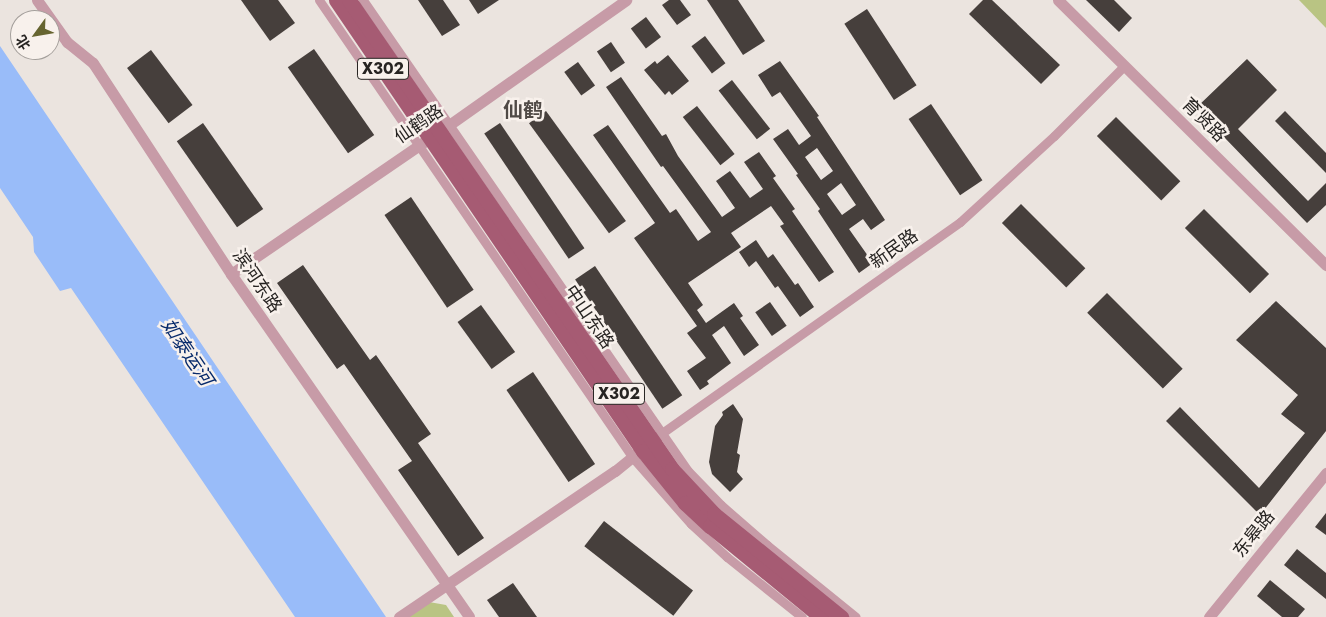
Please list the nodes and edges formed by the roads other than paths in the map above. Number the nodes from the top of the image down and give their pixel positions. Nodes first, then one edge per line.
1 (38, 0) edge
2 (319, 0) edge
3 (336, 0) edge
4 (349, 0) edge
5 (363, 0) edge
6 (626, 0) edge
7 (1058, 0) edge
8 (1124, 66) junction
9 (435, 135) junction
10 (1326, 265) edge
11 (230, 274) junction
12 (647, 446) junction
13 (1326, 473) edge
14 (447, 584) junction
15 (399, 617) edge
16 (469, 617) edge
17 (802, 617) edge
18 (821, 617) edge
19 (841, 617) edge
20 (856, 617) edge
21 (1209, 617) edge

1 - 11 street, 滨河东路
2 - 9 street
3 - 9 main road, 中山东路 / X302
4 - 9 main road, 中山东路 / X302
5 - 9 street
6 - 9 street, 仙鹤路
7 - 8 street, 育贤路
8 - 10 street, 育贤路
8 - 12 street, 新民路
9 - 11 street, 仙鹤路
9 - 12 main road, 中山东路 / X302
9 - 12 street
11 - 14 street, 滨河东路
12 - 14 street
12 - 17 street
12 - 18 main road, 中山东路 / X302
12 - 19 main road, 中山东路 / X302
12 - 20 street
13 - 21 street, 东皋路
14 - 15 street
14 - 16 street, 滨河东路

